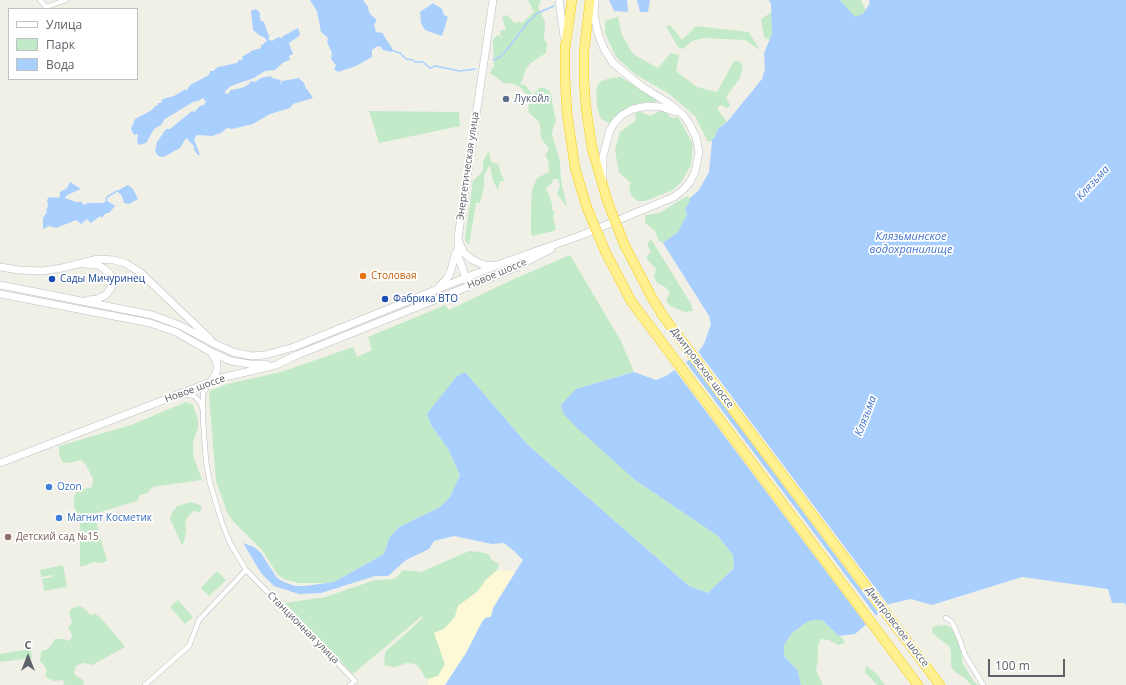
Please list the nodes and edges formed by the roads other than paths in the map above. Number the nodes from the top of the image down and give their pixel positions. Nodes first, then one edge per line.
1 (40, 0) edge
2 (66, 0) edge
3 (493, 0) edge
4 (497, 0) edge
5 (559, 0) edge
6 (572, 0) edge
7 (590, 0) edge
8 (595, 0) edge
9 (490, 18) junction
10 (566, 49) junction
11 (683, 115) junction
12 (606, 198) junction
13 (458, 238) junction
14 (573, 238) junction
15 (79, 264) junction
16 (500, 264) junction
17 (0, 266) edge
18 (466, 278) junction
19 (0, 285) edge
20 (469, 286) junction
21 (437, 289) junction
22 (0, 294) edge
23 (63, 298) junction
24 (220, 347) junction
25 (211, 352) junction
26 (297, 355) junction
27 (211, 382) junction
28 (201, 389) junction
29 (181, 394) junction
30 (203, 409) junction
31 (0, 463) edge
32 (246, 570) junction
33 (946, 618) dead end
34 (145, 685) edge
35 (350, 685) edge
36 (918, 685) edge
37 (940, 685) edge
38 (983, 685) edge

1 - 2 street
3 - 9 main road
4 - 9 main road
5 - 10 main road
6 - 10 highway, Дмитровское шоссе
7 - 12 highway, Дмитровское шоссе
8 - 11 main road
9 - 13 main road, Энергетическая улица
10 - 36 highway, Дмитровское шоссе, bridge
11 - 12 main road
11 - 14 main road
12 - 37 highway, Дмитровское шоссе, bridge
13 - 16 main road
13 - 18 main road, Энергетическая улица
13 - 21 main road
14 - 16 main road, Новое шоссе
14 - 20 main road, Новое шоссе
15 - 17 main road
15 - 23 main road
15 - 24 main road
16 - 18 main road, Новое шоссе
18 - 20 main road, Энергетическая улица
18 - 21 main road, Новое шоссе
19 - 23 main road
20 - 26 main road, Новое шоссе
21 - 24 main road, Новое шоссе
22 - 25 main road
23 - 24 main road
25 - 26 main road
25 - 27 main road
26 - 27 main road, Новое шоссе
27 - 28 main road, Новое шоссе
28 - 29 main road, Новое шоссе
28 - 30 street, Станционная улица
29 - 30 street
29 - 31 main road, Новое шоссе
30 - 32 street, Станционная улица
32 - 34 street
32 - 35 street, Станционная улица
33 - 38 street

